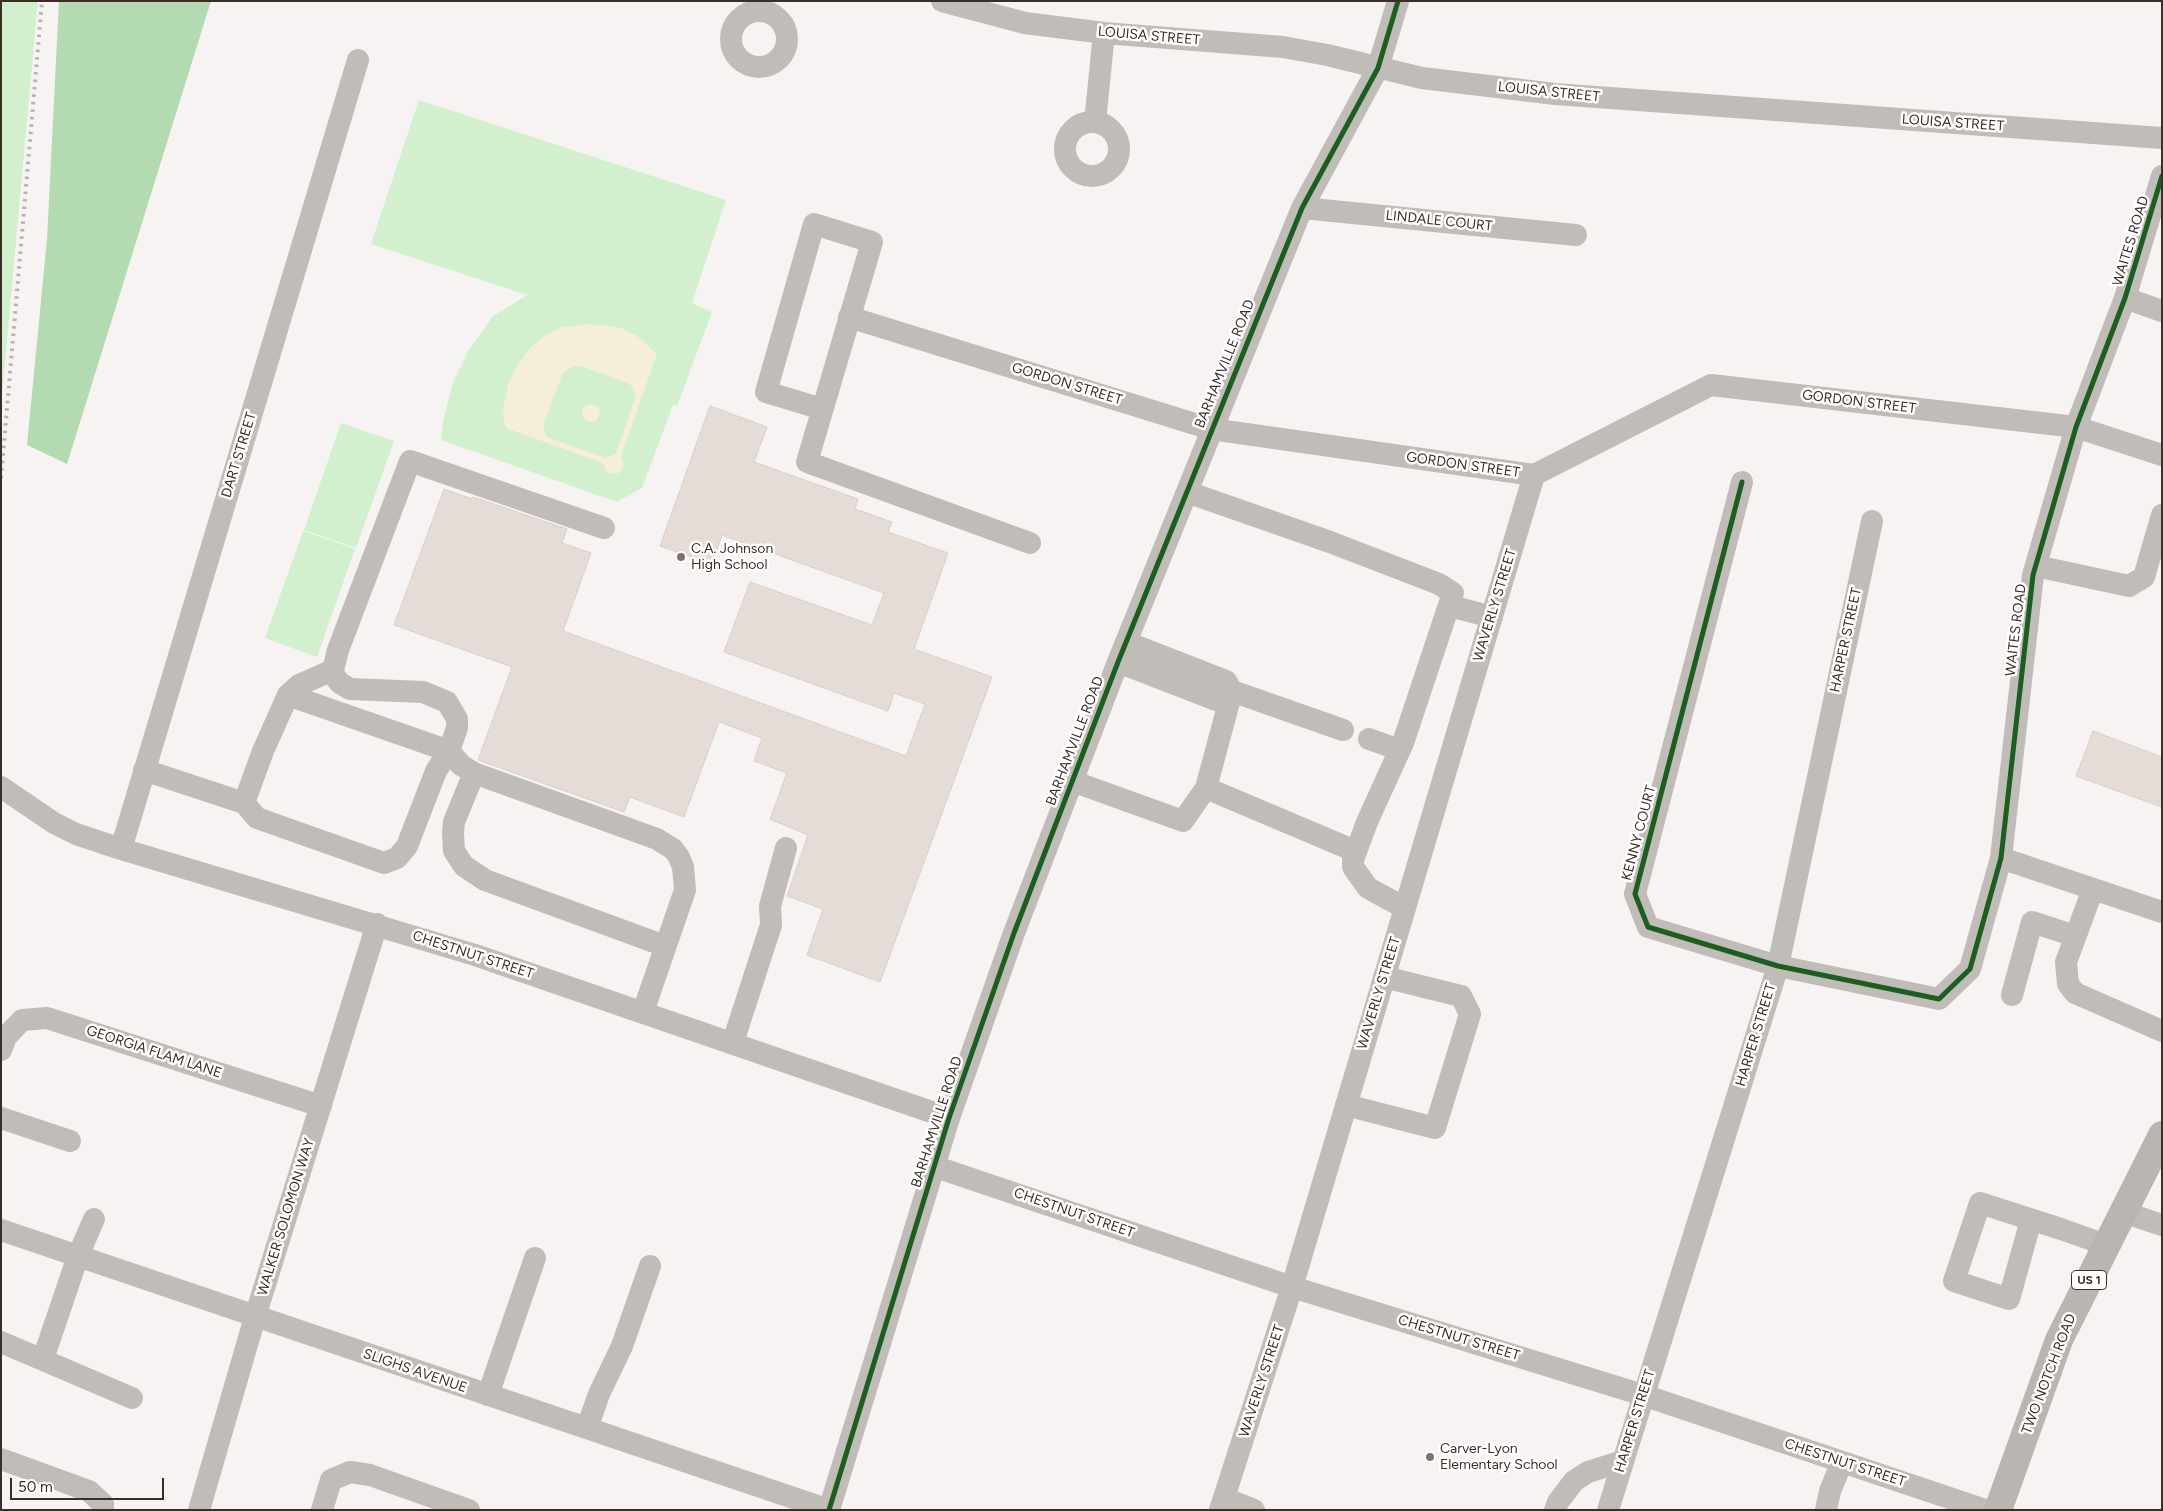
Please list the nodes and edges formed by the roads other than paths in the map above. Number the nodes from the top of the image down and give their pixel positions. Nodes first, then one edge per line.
1 (942, 1) edge
2 (1398, 1) edge
3 (1104, 32) junction
4 (358, 60) dead end
5 (1378, 68) junction
6 (1095, 122) dead end
7 (2162, 138) edge
8 (2162, 176) edge
9 (1302, 208) junction
10 (1576, 234) dead end
11 (2125, 298) junction
12 (2162, 311) edge
13 (849, 317) junction
14 (822, 409) junction
15 (2076, 427) junction
16 (1211, 429) junction
17 (2162, 455) edge
18 (1534, 475) junction
19 (1742, 482) dead end
20 (1187, 492) junction
21 (2162, 515) edge
22 (1872, 521) dead end
23 (604, 528) dead end
24 (1030, 543) dead end
25 (2036, 566) junction
26 (1450, 606) junction
27 (1492, 617) junction
28 (1122, 652) junction
29 (333, 670) junction
30 (1232, 691) junction
31 (288, 696) junction
32 (1343, 730) dead end
33 (1369, 740) dead end
34 (1400, 750) junction
35 (450, 751) junction
36 (144, 770) junction
37 (474, 773) junction
38 (1072, 781) junction
39 (1, 787) edge
40 (1206, 788) junction
41 (244, 803) junction
42 (786, 848) dead end
43 (121, 849) junction
44 (1355, 851) junction
45 (2001, 858) junction
46 (2093, 889) junction
47 (1405, 908) junction
48 (2162, 912) edge
49 (377, 924) junction
50 (2075, 936) junction
51 (665, 946) junction
52 (1778, 966) junction
53 (1384, 977) junction
54 (2012, 995) dead end
55 (1939, 999) joint
56 (643, 1012) junction
57 (2162, 1031) edge
58 (733, 1042) junction
59 (1, 1050) edge
60 (1346, 1104) junction
61 (321, 1106) junction
62 (1, 1118) edge
63 (949, 1118) junction
64 (2162, 1135) edge
65 (70, 1141) dead end
66 (933, 1166) junction
67 (2123, 1212) junction
68 (94, 1218) dead end
69 (2031, 1220) dead end
70 (2162, 1225) edge
71 (1, 1230) edge
72 (2106, 1245) junction
73 (78, 1256) junction
74 (535, 1258) dead end
75 (650, 1266) dead end
76 (1292, 1287) junction
77 (255, 1317) junction
78 (1, 1342) edge
79 (43, 1359) junction
80 (488, 1395) junction
81 (1643, 1395) junction
82 (132, 1398) dead end
83 (587, 1428) junction
84 (1, 1459) edge
85 (1623, 1461) junction
86 (1842, 1462) junction
87 (1222, 1504) edge
88 (103, 1510) edge
89 (199, 1510) edge
90 (322, 1510) edge
91 (469, 1510) edge
92 (829, 1510) edge
93 (1254, 1510) edge
94 (1556, 1510) edge
95 (1608, 1510) edge
96 (1826, 1510) edge
97 (1985, 1510) edge
98 (1998, 1510) edge

1 - 3 street, LOUISA STREET
2 - 5 street, BARHAMVILLE ROAD
3 - 5 street, LOUISA STREET
3 - 6 street
4 - 36 street, DART STREET
5 - 7 street, LOUISA STREET
5 - 9 street, BARHAMVILLE ROAD
8 - 11 street, WAITES ROAD
9 - 10 street, LINDALE COURT
9 - 16 street, BARHAMVILLE ROAD
11 - 12 street
11 - 15 street, WAITES ROAD
13 - 14 street
13 - 14 street
13 - 16 street, GORDON STREET
14 - 24 street
15 - 17 street, GORDON STREET
15 - 18 street, GORDON STREET
15 - 25 street, WAITES ROAD
16 - 18 street, GORDON STREET
16 - 20 street, BARHAMVILLE ROAD
18 - 27 street, WAVERLY STREET
19 - 52 street, KENNY COURT
20 - 26 street
20 - 28 street, BARHAMVILLE ROAD
21 - 25 street
22 - 52 street, HARPER STREET
23 - 29 street
25 - 45 street, WAITES ROAD
26 - 27 street
26 - 34 street
27 - 47 street, WAVERLY STREET
28 - 30 street
28 - 38 street, BARHAMVILLE ROAD
29 - 31 street
29 - 35 street
30 - 32 street
30 - 40 street
31 - 35 street
31 - 41 street
33 - 34 street
34 - 44 street
35 - 37 street
35 - 41 street
36 - 41 street
36 - 43 street, DART STREET
37 - 51 street
37 - 51 street
38 - 40 street
38 - 63 street, BARHAMVILLE ROAD
39 - 43 street, CHESTNUT STREET
40 - 44 street
42 - 58 street
43 - 49 street, CHESTNUT STREET
44 - 47 street
45 - 46 street
45 - 55 street, WAITES ROAD
46 - 48 street
46 - 50 street
47 - 53 street, WAVERLY STREET
49 - 56 street, CHESTNUT STREET
49 - 61 street, WALKER SOLOMON WAY
50 - 54 street
50 - 57 street
51 - 56 street
52 - 55 street, KENNY COURT
52 - 81 street, HARPER STREET
53 - 60 street, WAVERLY STREET
53 - 60 street
56 - 58 street, CHESTNUT STREET
58 - 63 street, CHESTNUT STREET
59 - 61 street, GEORGIA FLAM LANE
60 - 76 street, WAVERLY STREET
61 - 77 street, WALKER SOLOMON WAY
62 - 65 street
63 - 66 street, BARHAMVILLE ROAD
64 - 67 main road, TWO NOTCH ROAD / US 1
66 - 76 street, CHESTNUT STREET
66 - 92 street, BARHAMVILLE ROAD
67 - 70 street
67 - 72 main road, TWO NOTCH ROAD / US 1
68 - 73 street
69 - 72 street
71 - 73 street, SLIGHS AVENUE
72 - 98 main road, TWO NOTCH ROAD / US 1
73 - 77 street, SLIGHS AVENUE
73 - 79 street
74 - 80 street
75 - 83 street
76 - 81 street, CHESTNUT STREET
76 - 87 street, WAVERLY STREET
77 - 80 street, SLIGHS AVENUE
77 - 89 street, WALKER SOLOMON WAY
78 - 79 street
79 - 82 street
80 - 83 street, SLIGHS AVENUE
81 - 85 street, HARPER STREET
81 - 86 street, CHESTNUT STREET
83 - 92 street, SLIGHS AVENUE
84 - 88 street
85 - 94 street
85 - 95 street, HARPER STREET
86 - 96 street
86 - 97 street, CHESTNUT STREET
87 - 93 street
90 - 91 street

